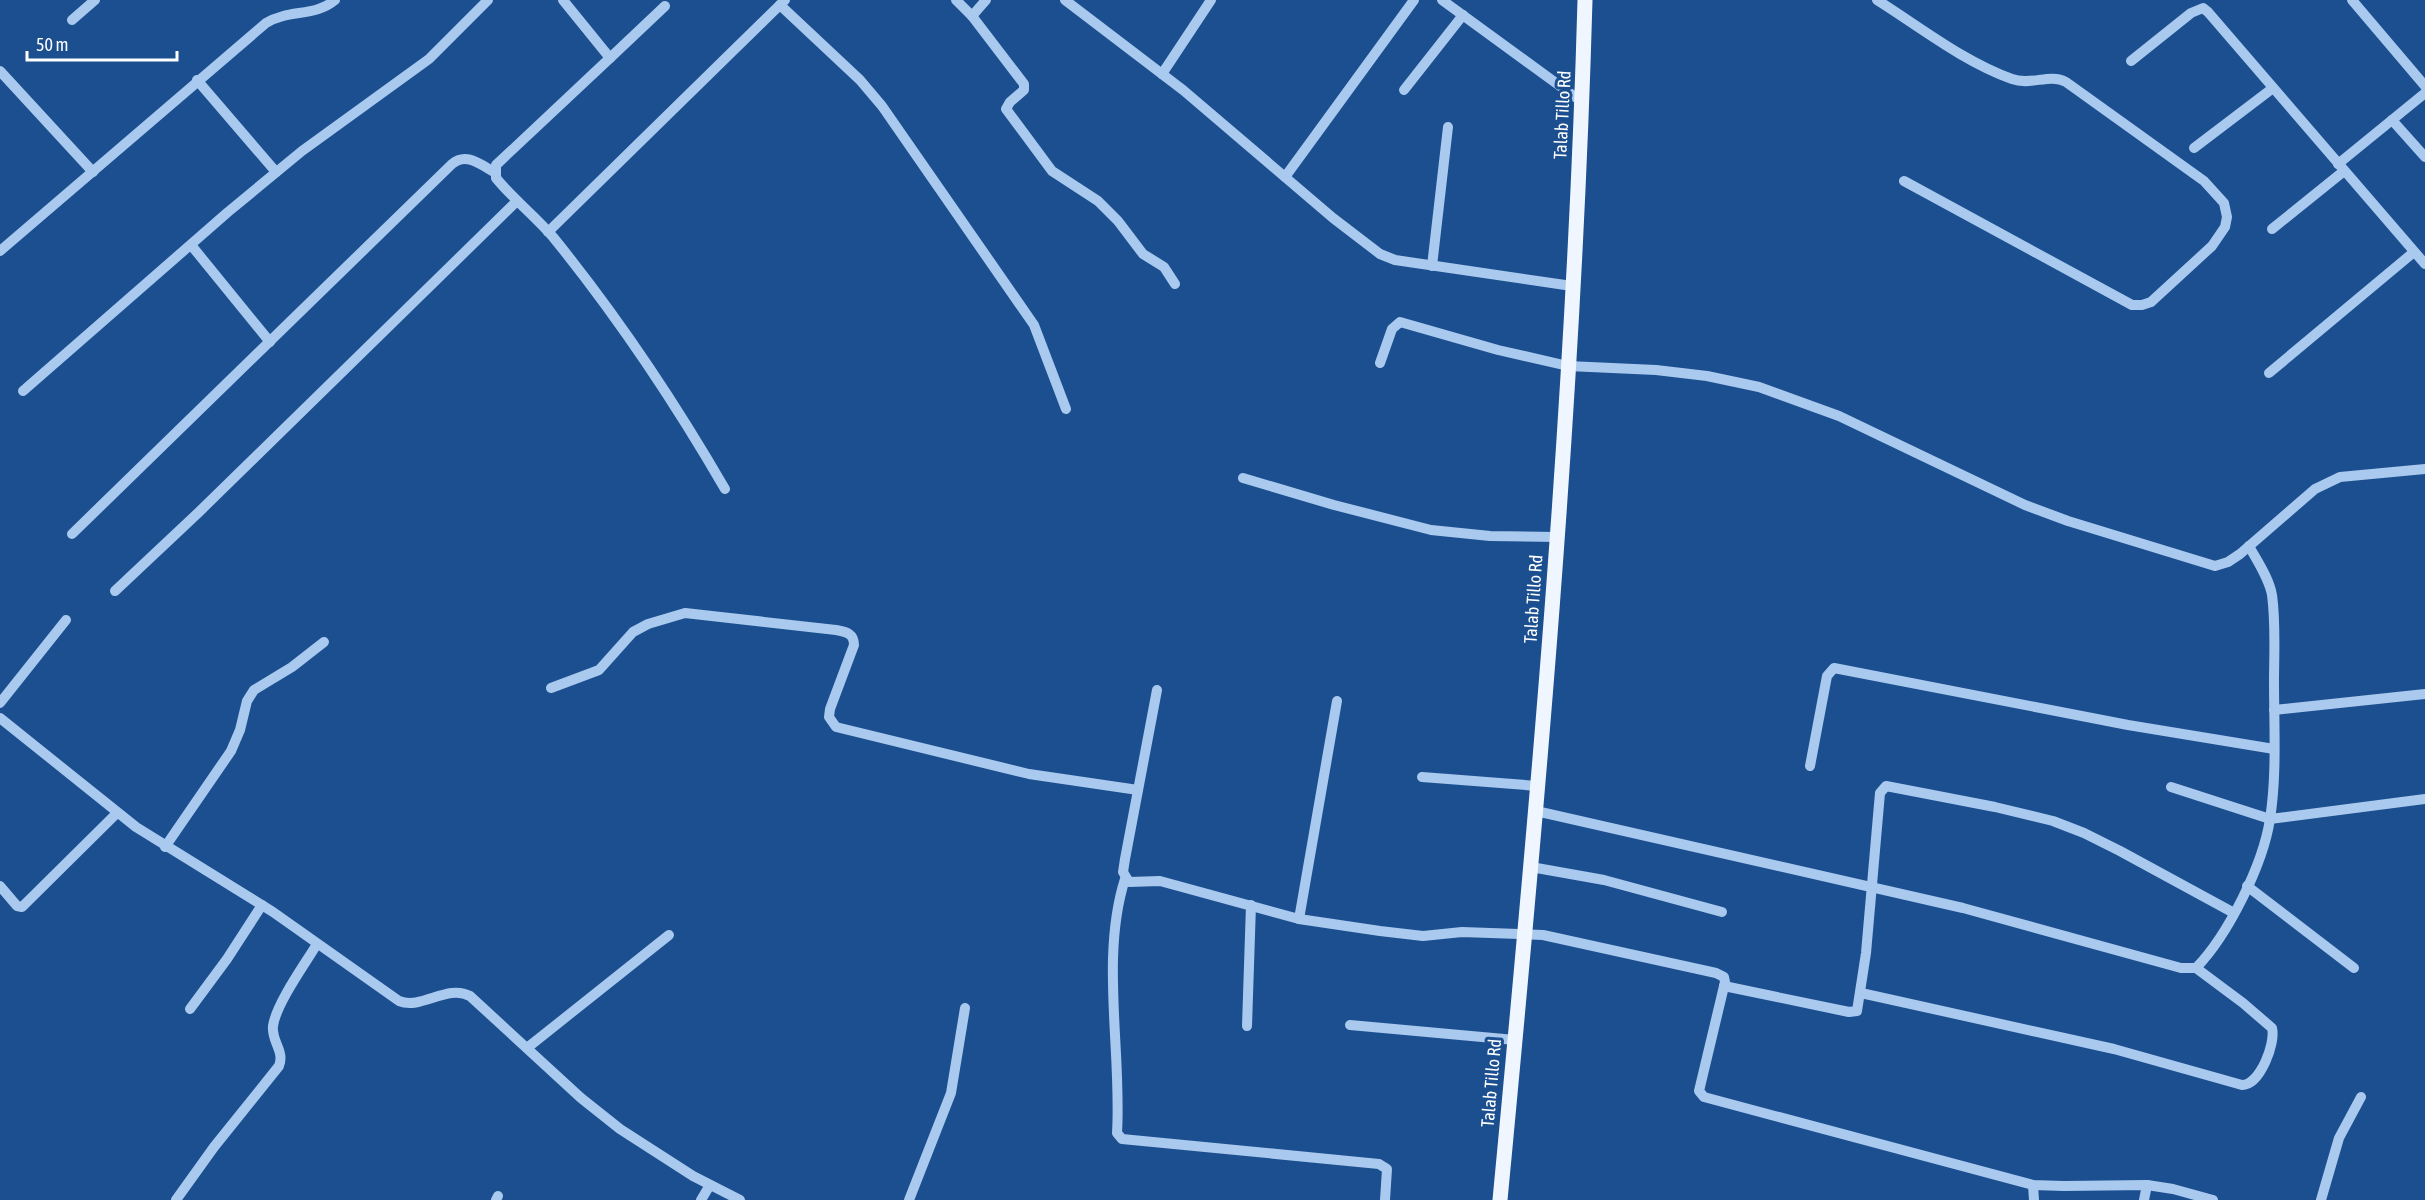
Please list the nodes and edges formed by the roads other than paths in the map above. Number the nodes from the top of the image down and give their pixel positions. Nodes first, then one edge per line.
1 (95, 0) edge
2 (335, 0) edge
3 (488, 0) edge
4 (563, 0) edge
5 (956, 0) edge
6 (986, 0) edge
7 (1065, 0) edge
8 (1211, 0) edge
9 (1414, 0) edge
10 (1442, 0) edge
11 (1585, 0) edge
12 (1876, 0) edge
13 (2352, 0) edge
14 (782, 3) edge
15 (665, 6) dead end
16 (1463, 15) junction
17 (972, 16) junction
18 (72, 20) dead end
19 (610, 58) junction
20 (2131, 61) dead end
21 (1162, 74) junction
22 (2, 77) edge
23 (197, 80) junction
24 (2425, 86) edge
25 (2273, 88) junction
26 (1404, 90) dead end
27 (2425, 93) edge
28 (1582, 102) junction
29 (2392, 120) junction
30 (1448, 127) dead end
31 (2194, 148) dead end
32 (2425, 157) edge
33 (2341, 167) junction
34 (93, 172) junction
35 (276, 172) junction
36 (494, 172) junction
37 (1285, 177) junction
38 (1904, 181) dead end
39 (518, 201) junction
40 (2272, 229) dead end
41 (548, 232) junction
42 (191, 245) junction
43 (0, 251) edge
44 (2414, 252) junction
45 (2425, 264) edge
46 (1432, 266) junction
47 (1176, 284) dead end
48 (1572, 286) junction
49 (270, 342) junction
50 (1380, 363) dead end
51 (1568, 366) junction
52 (2269, 373) dead end
53 (23, 391) dead end
54 (1066, 409) dead end
55 (2425, 469) edge
56 (1243, 478) dead end
57 (725, 489) dead end
58 (72, 534) dead end
59 (1557, 537) junction
60 (2248, 546) junction
61 (115, 591) dead end
62 (66, 620) dead end
63 (324, 642) dead end
64 (551, 688) dead end
65 (1158, 690) dead end
66 (2425, 694) edge
67 (1337, 701) dead end
68 (0, 703) edge
69 (2274, 710) junction
70 (0, 718) edge
71 (2274, 749) junction
72 (1810, 766) dead end
73 (1422, 777) dead end
74 (1538, 786) junction
75 (2171, 787) dead end
76 (1138, 790) junction
77 (2425, 799) edge
78 (1536, 810) junction
79 (117, 813) junction
80 (2270, 819) junction
81 (165, 847) junction
82 (1531, 867) junction
83 (1125, 879) junction
84 (0, 886) edge
85 (2247, 886) junction
86 (1870, 889) junction
87 (1251, 904) junction
88 (262, 905) junction
89 (1722, 912) dead end
90 (2234, 913) junction
91 (1299, 919) junction
92 (1525, 934) junction
93 (669, 935) dead end
94 (317, 944) junction
95 (2196, 968) junction
96 (2354, 968) dead end
97 (1724, 986) junction
98 (1861, 993) junction
99 (965, 1008) dead end
100 (190, 1009) dead end
101 (1350, 1025) dead end
102 (1247, 1026) dead end
103 (1515, 1040) junction
104 (527, 1048) junction
105 (2361, 1097) dead end
106 (710, 1185) junction
107 (2034, 1185) junction
108 (2147, 1185) junction
109 (176, 1200) edge
110 (701, 1200) edge
111 (740, 1200) edge
112 (909, 1200) edge
113 (1385, 1200) edge
114 (1500, 1200) edge
115 (2034, 1200) edge
116 (2144, 1200) edge
117 (2213, 1200) edge
118 (2321, 1200) edge

1 - 18 street
2 - 23 street
3 - 35 street
4 - 19 street
5 - 17 street
6 - 17 street
7 - 21 street
8 - 21 street
9 - 37 street
10 - 16 street
11 - 28 main road, Talab Tillo Rd
12 - 38 street
13 - 24 street
14 - 41 street
14 - 54 street
15 - 19 street
16 - 26 street
16 - 28 street
17 - 47 street
19 - 36 street
20 - 25 street
21 - 37 street
22 - 34 street
23 - 34 street
23 - 35 street
25 - 31 street
25 - 33 street
27 - 29 street
28 - 48 main road, Talab Tillo Rd
29 - 32 street
29 - 33 street
30 - 46 street
33 - 40 street
33 - 44 street
34 - 43 street
35 - 42 street
36 - 39 street
36 - 49 street
37 - 46 street
39 - 41 street
39 - 61 street
41 - 57 street
42 - 49 street
42 - 53 street
44 - 45 street
44 - 52 street
46 - 48 street
48 - 51 main road, Talab Tillo Rd
49 - 58 street
50 - 51 street
51 - 59 main road, Talab Tillo Rd
51 - 60 street
55 - 60 street
56 - 59 street
59 - 74 main road, Talab Tillo Rd
60 - 69 street
62 - 68 street
63 - 81 street
64 - 76 street
65 - 76 street
66 - 69 street
67 - 91 street
69 - 71 street
70 - 79 street
71 - 72 street
71 - 80 street
73 - 74 street
74 - 78 main road, Talab Tillo Rd
75 - 80 street
76 - 83 street
77 - 80 street
78 - 82 main road, Talab Tillo Rd
78 - 86 street
79 - 81 street
79 - 84 street
80 - 85 street
81 - 88 street
82 - 89 street
82 - 92 main road, Talab Tillo Rd
83 - 87 street
83 - 113 street
85 - 90 street
85 - 96 street
86 - 90 street
86 - 95 street
86 - 98 street
87 - 91 street
87 - 102 street
88 - 94 street
88 - 100 street
90 - 95 street
91 - 92 street
92 - 97 street
92 - 103 main road, Talab Tillo Rd
93 - 104 street
94 - 104 street
94 - 109 street
95 - 98 street
97 - 98 street
97 - 107 street
99 - 112 street
101 - 103 street
103 - 114 main road, Talab Tillo Rd
104 - 106 street
105 - 118 street
106 - 110 street
106 - 111 street
107 - 108 street
107 - 115 street
108 - 116 street
108 - 117 street

